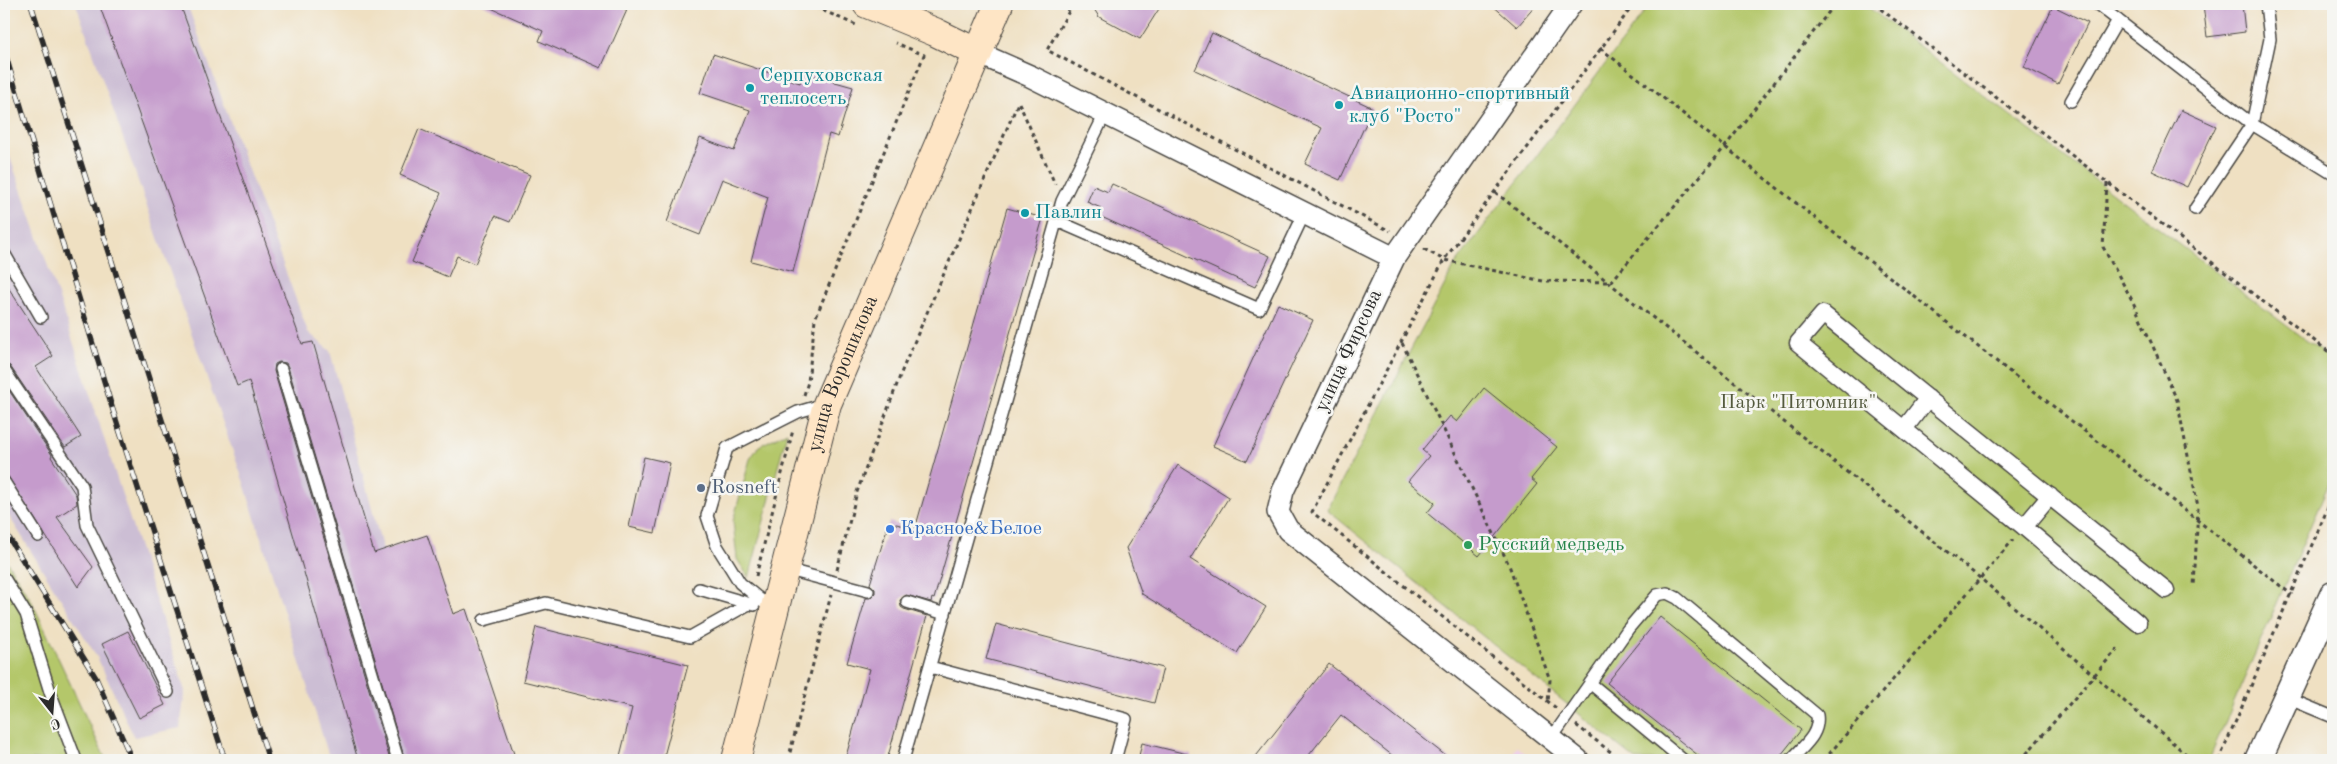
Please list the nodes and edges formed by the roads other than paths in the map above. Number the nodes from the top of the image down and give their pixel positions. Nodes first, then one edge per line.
1 (868, 4) edge
2 (999, 4) edge
3 (1571, 4) edge
4 (2097, 4) edge
5 (2266, 4) edge
6 (2118, 20) junction
7 (978, 53) junction
8 (2071, 101) dead end
9 (1105, 114) junction
10 (2252, 124) junction
11 (2333, 174) edge
12 (2194, 209) dead end
13 (1304, 214) junction
14 (1057, 222) junction
15 (4, 253) edge
16 (1394, 258) junction
17 (41, 317) dead end
18 (281, 369) dead end
19 (4, 370) edge
20 (1928, 398) junction
21 (827, 404) junction
22 (1904, 429) junction
23 (4, 482) edge
24 (2050, 496) junction
25 (2024, 526) junction
26 (38, 536) dead end
27 (785, 569) junction
28 (4, 578) edge
29 (699, 589) dead end
30 (2166, 590) dead end
31 (868, 591) dead end
32 (2333, 595) edge
33 (907, 602) dead end
34 (758, 603) junction
35 (945, 614) junction
36 (484, 620) dead end
37 (2138, 624) dead end
38 (930, 667) junction
39 (1590, 683) junction
40 (168, 692) dead end
41 (2287, 698) junction
42 (2333, 717) edge
43 (1551, 738) junction
44 (76, 760) edge
45 (398, 760) edge
46 (736, 760) edge
47 (903, 760) edge
48 (1115, 760) edge
49 (1578, 760) edge
50 (1683, 760) edge
51 (1791, 760) edge
52 (2258, 760) edge

1 - 7 main road
2 - 7 main road, улица Ворошилова
3 - 16 street, улица Фирсова
4 - 6 lane
5 - 10 lane
6 - 8 lane
6 - 10 lane
7 - 9 street
7 - 21 main road, улица Ворошилова
9 - 13 street
9 - 14 lane
10 - 11 lane
10 - 12 lane
13 - 14 lane
13 - 16 street
14 - 35 lane
15 - 17 lane
16 - 43 street, улица Фирсова
18 - 45 lane
19 - 40 lane
20 - 22 street
20 - 22 street
20 - 24 street
21 - 27 main road, улица Ворошилова
21 - 34 lane
22 - 25 street
23 - 26 lane
24 - 25 street
24 - 30 street
25 - 37 street
27 - 31 lane
27 - 34 main road, улица Ворошилова
28 - 44 lane
29 - 34 lane
32 - 41 street
33 - 35 lane
34 - 36 lane
34 - 46 main road, улица Ворошилова
35 - 38 lane
38 - 47 lane
38 - 48 lane
39 - 43 lane
39 - 50 lane
39 - 51 lane
41 - 42 lane
41 - 52 street
43 - 49 street, улица Фирсова

